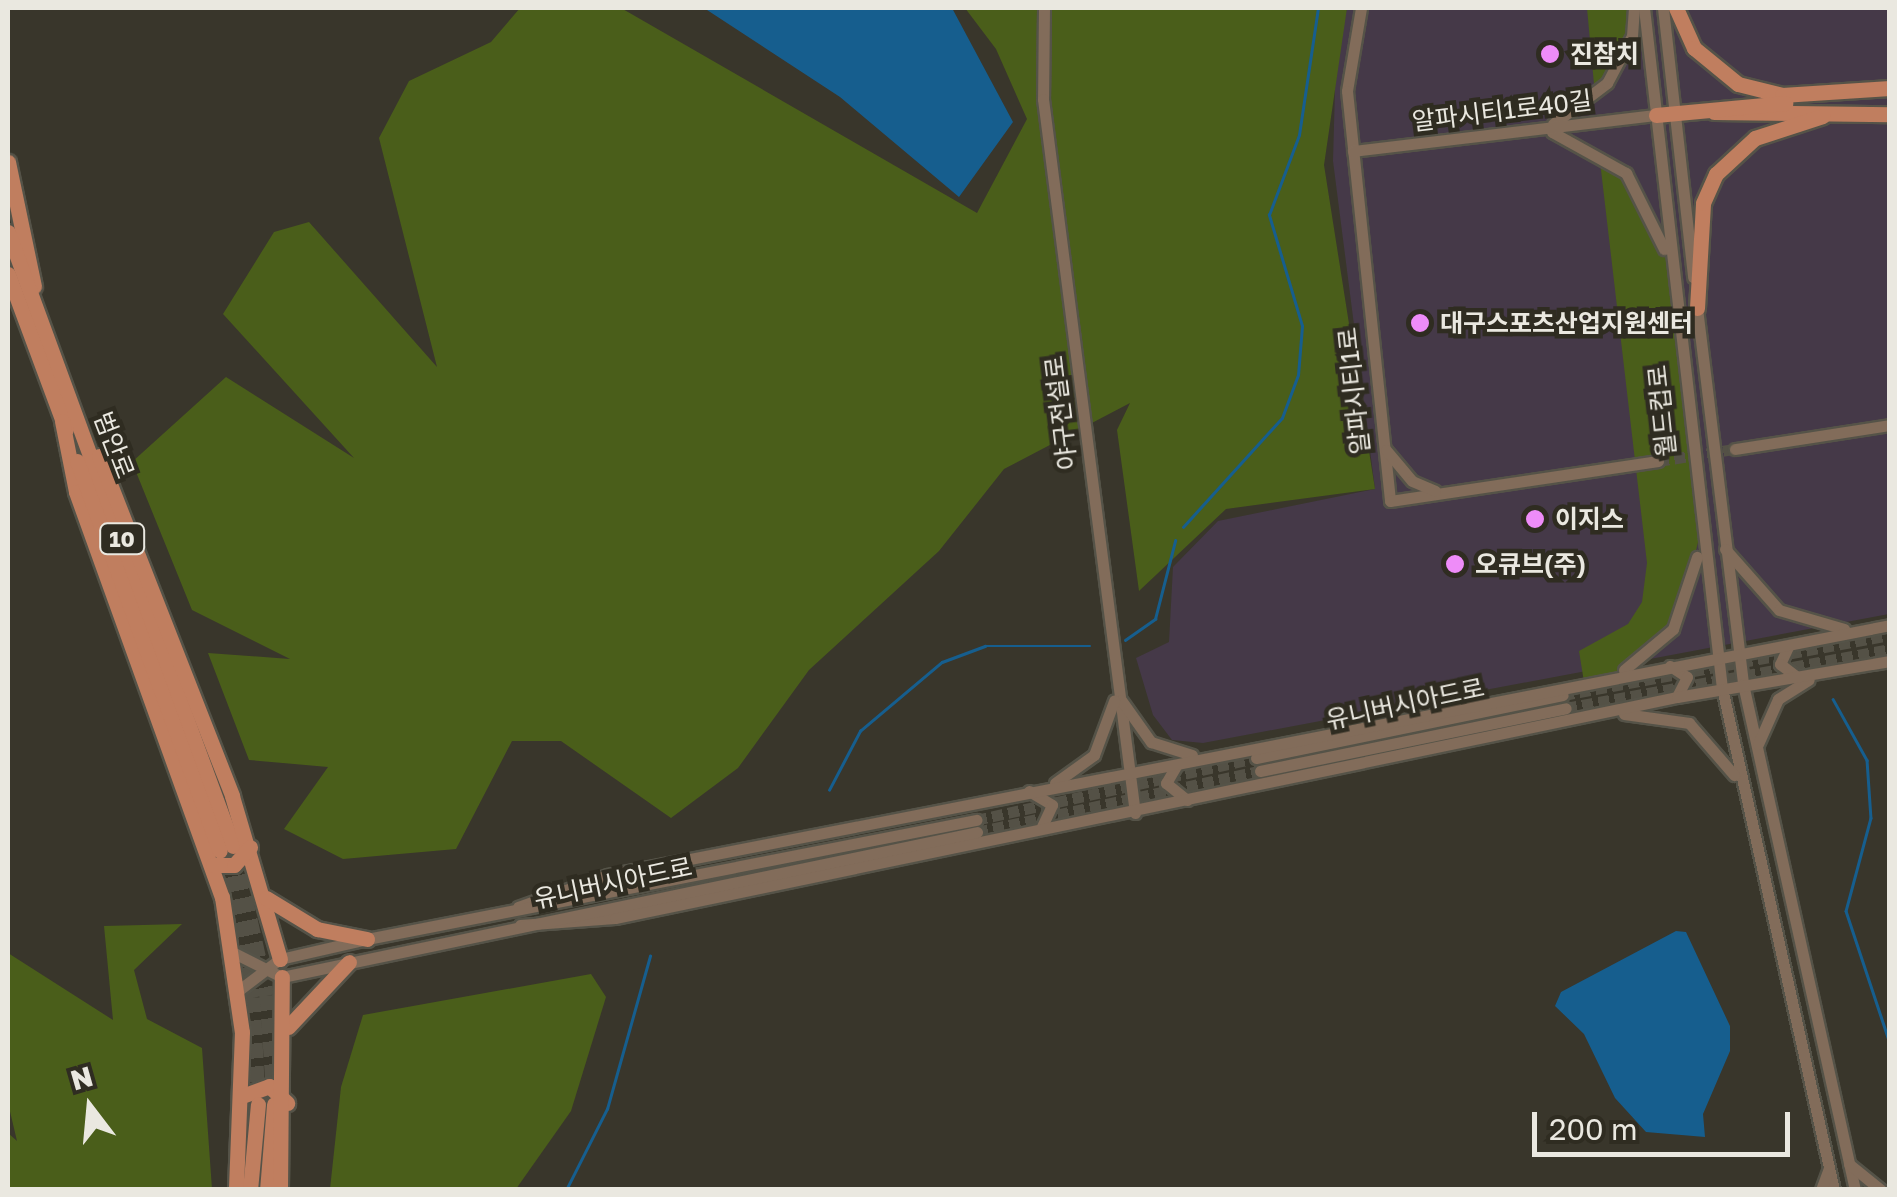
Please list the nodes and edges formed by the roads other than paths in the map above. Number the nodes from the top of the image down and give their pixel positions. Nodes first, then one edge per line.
1 (1044, 8) edge
2 (1360, 8) edge
3 (1634, 8) edge
4 (1644, 8) edge
5 (1663, 8) edge
6 (1676, 8) edge
7 (1890, 88) edge
8 (1890, 99) edge
9 (1714, 112) junction
10 (1675, 114) junction
11 (1890, 114) edge
12 (1656, 115) junction
13 (1823, 116) junction
14 (1538, 130) junction
15 (1353, 151) junction
16 (8, 162) edge
17 (8, 232) edge
18 (1669, 260) junction
19 (8, 274) edge
20 (8, 298) edge
21 (1697, 308) junction
22 (31, 316) junction
23 (70, 421) junction
24 (1890, 424) edge
25 (1381, 440) junction
26 (1735, 449) tunnel mouth
27 (1658, 461) tunnel mouth
28 (1444, 493) junction
29 (1718, 534) junction
30 (1699, 538) junction
31 (1890, 624) edge
32 (1858, 630) junction
33 (1792, 644) junction
34 (1738, 654) junction
35 (1718, 657) junction
36 (1890, 661) edge
37 (1670, 666) junction
38 (1833, 670) junction
39 (1797, 676) junction
40 (1600, 679) junction
41 (1743, 684) junction
42 (1722, 688) junction
43 (1116, 692) junction
44 (1677, 697) junction
45 (1610, 712) junction
46 (1210, 756) junction
47 (1256, 758) tunnel mouth
48 (1757, 758) junction
49 (1180, 763) junction
50 (1260, 771) tunnel mouth
51 (1128, 773) junction
52 (1740, 785) junction
53 (1045, 788) junction
54 (1028, 790) junction
55 (1190, 801) junction
56 (1135, 813) junction
57 (1038, 832) junction
58 (229, 852) junction
59 (266, 898) junction
60 (518, 906) junction
61 (520, 925) junction
62 (367, 938) junction
63 (232, 952) junction
64 (280, 959) junction
65 (348, 962) junction
66 (258, 968) junction
67 (282, 977) junction
68 (239, 990) junction
69 (286, 1030) junction
70 (242, 1096) junction
71 (273, 1104) junction
72 (1848, 1162) junction
73 (1828, 1168) junction
74 (236, 1190) edge
75 (250, 1190) edge
76 (267, 1190) edge
77 (280, 1190) edge
78 (1821, 1190) edge
79 (1834, 1190) edge
80 (1855, 1190) edge
81 (1881, 1190) edge

1 - 43 main road, 야구전설로
2 - 15 main road, 알파시티1로
3 - 14 main road
4 - 12 main road, 월드컵로
5 - 10 main road, 월드컵로
6 - 7 highway
8 - 9 highway
9 - 10 highway
9 - 13 highway
10 - 12 highway
10 - 21 main road, 월드컵로
11 - 13 highway
12 - 14 main road, 알파시티1로40길
12 - 18 main road, 월드컵로
13 - 21 highway
14 - 15 main road, 알파시티1로40길
14 - 18 main road
15 - 25 main road, 알파시티1로
16 - 22 highway
17 - 22 highway, 범안로 / 10
18 - 30 main road, 월드컵로
19 - 22 highway, 범안로 / 10
20 - 22 highway
21 - 29 main road, 월드컵로
22 - 23 highway, 범안로 / 10
23 - 58 highway, 범안로 / 10
23 - 58 highway
24 - 26 main road
25 - 28 main road
25 - 28 main road, 알파시티1로
27 - 28 main road, 알파시티1로
29 - 32 main road
29 - 34 main road, 월드컵로
30 - 35 main road, 월드컵로
30 - 40 main road
31 - 32 main road
32 - 33 main road
33 - 34 main road
33 - 39 main road
34 - 35 main road
34 - 41 main road, 월드컵로
35 - 37 main road
35 - 42 main road, 월드컵로
36 - 38 main road
37 - 40 main road
37 - 44 main road
38 - 39 main road
38 - 48 main road
39 - 41 main road
40 - 46 main road
41 - 42 main road
41 - 48 main road, 월드컵로
42 - 44 main road
42 - 52 main road, 월드컵로
43 - 46 main road
43 - 51 main road, 야구전설로
43 - 53 main road
44 - 45 main road
45 - 52 main road
45 - 55 main road
46 - 49 main road
47 - 50 main road, 유니버시아드로
48 - 72 main road, 월드컵로
49 - 51 main road
49 - 55 main road
51 - 53 main road
51 - 56 main road, 야구전설로
52 - 73 main road, 월드컵로
53 - 54 main road
54 - 57 main road
54 - 60 main road
55 - 56 main road
56 - 57 main road
57 - 61 main road
58 - 59 highway
58 - 63 highway
59 - 62 highway
59 - 64 highway
60 - 61 main road, 유니버시아드로
60 - 62 main road, 유니버시아드로
61 - 65 main road, 유니버시아드로
62 - 64 main road, 유니버시아드로
63 - 66 main road
63 - 68 highway
64 - 66 main road, 유니버시아드로
65 - 67 main road, 유니버시아드로
65 - 69 highway
66 - 67 main road
66 - 68 main road, 유니버시아드로
67 - 69 highway
68 - 70 highway
69 - 71 highway
70 - 71 highway
70 - 74 highway
71 - 75 highway
71 - 76 highway
71 - 77 highway
72 - 80 main road, 월드컵로
72 - 81 main road
73 - 78 main road
73 - 79 main road, 월드컵로

